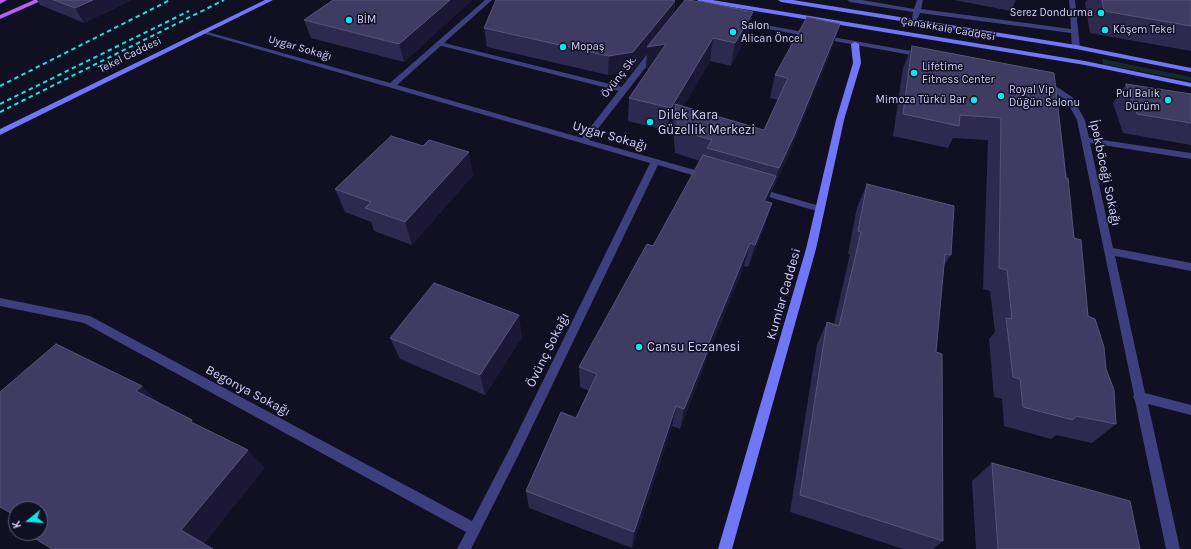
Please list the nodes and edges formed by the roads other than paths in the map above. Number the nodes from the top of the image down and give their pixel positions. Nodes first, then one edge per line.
1 (4, 0) edge
2 (40, 0) edge
3 (270, 0) edge
4 (489, 0) edge
5 (700, 0) edge
6 (781, 0) edge
7 (850, 0) edge
8 (920, 0) edge
9 (1072, 0) edge
10 (0, 2) edge
11 (917, 11) junction
12 (0, 17) edge
13 (731, 21) edge
14 (914, 22) junction
15 (1074, 31) junction
16 (202, 32) junction
17 (440, 44) junction
18 (659, 44) edge
19 (855, 44) junction
20 (1076, 47) junction
21 (934, 57) edge
22 (1191, 70) edge
23 (1033, 79) edge
24 (1191, 85) edge
25 (392, 86) junction
26 (623, 90) junction
27 (0, 132) edge
28 (1085, 140) junction
29 (584, 141) junction
30 (1191, 156) edge
31 (655, 162) junction
32 (715, 179) edge
33 (753, 189) edge
34 (820, 209) junction
35 (1108, 250) junction
36 (1191, 267) edge
37 (0, 302) edge
38 (1139, 397) junction
39 (1191, 410) edge
40 (474, 529) junction
41 (464, 549) edge
42 (724, 549) edge
43 (1172, 549) edge

1 - 10 main road
2 - 12 main road
3 - 16 main road, Tekel Caddesi
4 - 17 street
5 - 24 main road, Çanakkale Caddesi
6 - 14 main road
7 - 11 street
8 - 11 street
9 - 15 street
11 - 14 street
11 - 15 street
13 - 19 street
14 - 20 main road
15 - 20 street
16 - 25 street, Uygar Sokağı
16 - 27 main road, Tekel Caddesi
17 - 25 street
17 - 26 street
18 - 26 street, Övünç Sk.
19 - 21 street
19 - 34 main road, Kumlar Caddesi
20 - 22 main road
23 - 28 street, İpekböceği Sokağı
25 - 29 street, Uygar Sokağı
26 - 29 street, Övünç Sk.
28 - 30 street
28 - 35 street, İpekböceği Sokağı
29 - 31 street, Uygar Sokağı
31 - 32 street, Uygar Sokağı
31 - 40 street, Övünç Sokağı
33 - 34 street
34 - 42 main road, Kumlar Caddesi
35 - 36 street
35 - 38 street, İpekböceği Sokağı
37 - 40 street, Begonya Sokağı
38 - 39 street
38 - 43 street, İpekböceği Sokağı
40 - 41 street, Övünç Sokağı

